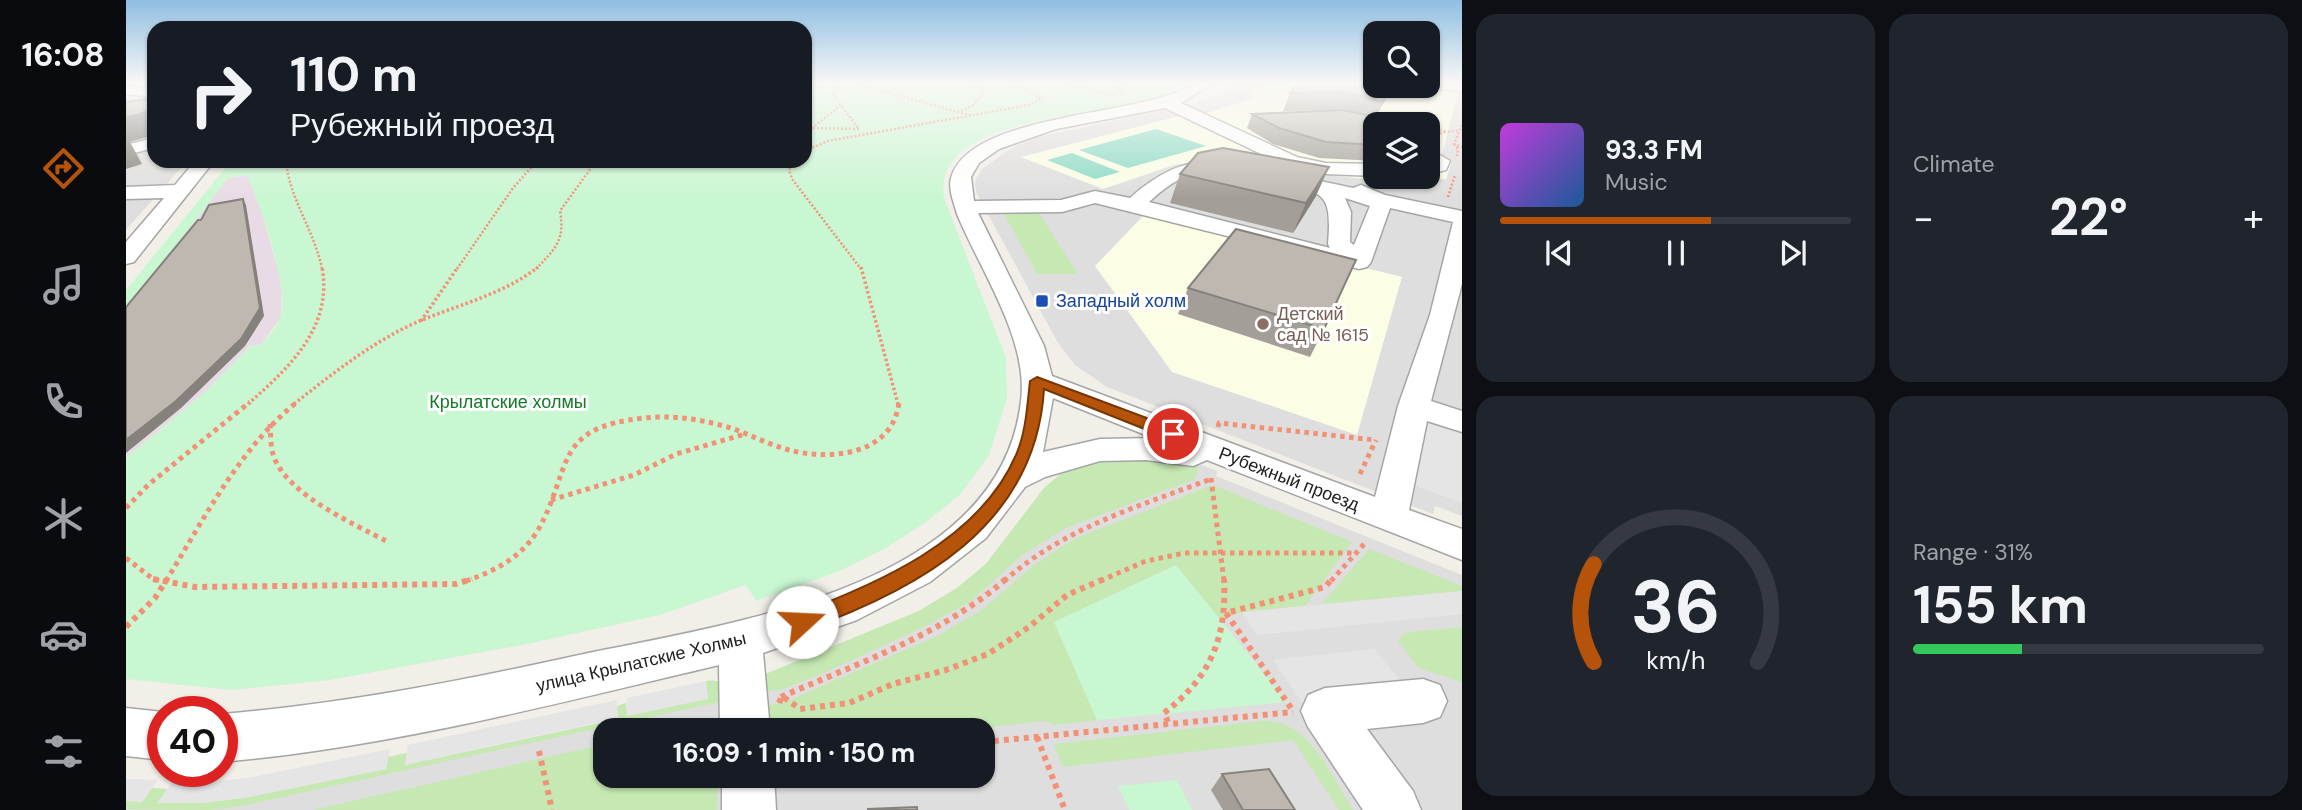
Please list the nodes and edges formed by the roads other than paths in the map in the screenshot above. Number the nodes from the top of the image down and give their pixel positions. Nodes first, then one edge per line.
1 (1071, 122) edge
2 (1210, 122) edge
3 (1235, 122) edge
4 (1218, 126) junction
5 (147, 145) edge
6 (126, 150) edge
7 (199, 168) edge
8 (1240, 170) edge
9 (1363, 171) edge
10 (1264, 175) edge
11 (1315, 188) junction
12 (181, 191) junction
13 (126, 193) edge
14 (1134, 205) junction
15 (965, 207) junction
16 (1462, 217) edge
17 (1462, 225) edge
18 (126, 257) edge
19 (1359, 262) junction
20 (1452, 317) edge
21 (1037, 381) junction
22 (1414, 406) junction
23 (1462, 422) edge
24 (1266, 470) junction
25 (1012, 479) junction
26 (1377, 529) junction
27 (1462, 545) edge
28 (740, 640) junction
29 (1423, 701) dead end
30 (764, 712) edge
31 (126, 732) edge
32 (147, 734) edge
33 (238, 736) edge
34 (748, 788) edge
35 (749, 810) edge
36 (1394, 810) edge

1 - 15 street, улица Крылатские Холмы
2 - 4 street
3 - 4 street
4 - 9 street
5 - 6 street
7 - 12 street
8 - 14 street
10 - 11 street
11 - 16 street
11 - 19 street
11 - 19 street
12 - 13 street
12 - 18 street
14 - 15 street
14 - 19 street
15 - 21 street, улица Крылатские Холмы
17 - 20 street
20 - 22 street
21 - 24 street, Рубежный проезд
21 - 25 street, улица Крылатские Холмы
22 - 23 street
22 - 26 street
24 - 25 street
24 - 26 street, Рубежный проезд
25 - 28 street, улица Крылатские Холмы
26 - 27 street, Рубежный проезд
28 - 30 street
28 - 33 street, улица Крылатские Холмы
29 - 36 street
31 - 32 street
34 - 35 street

